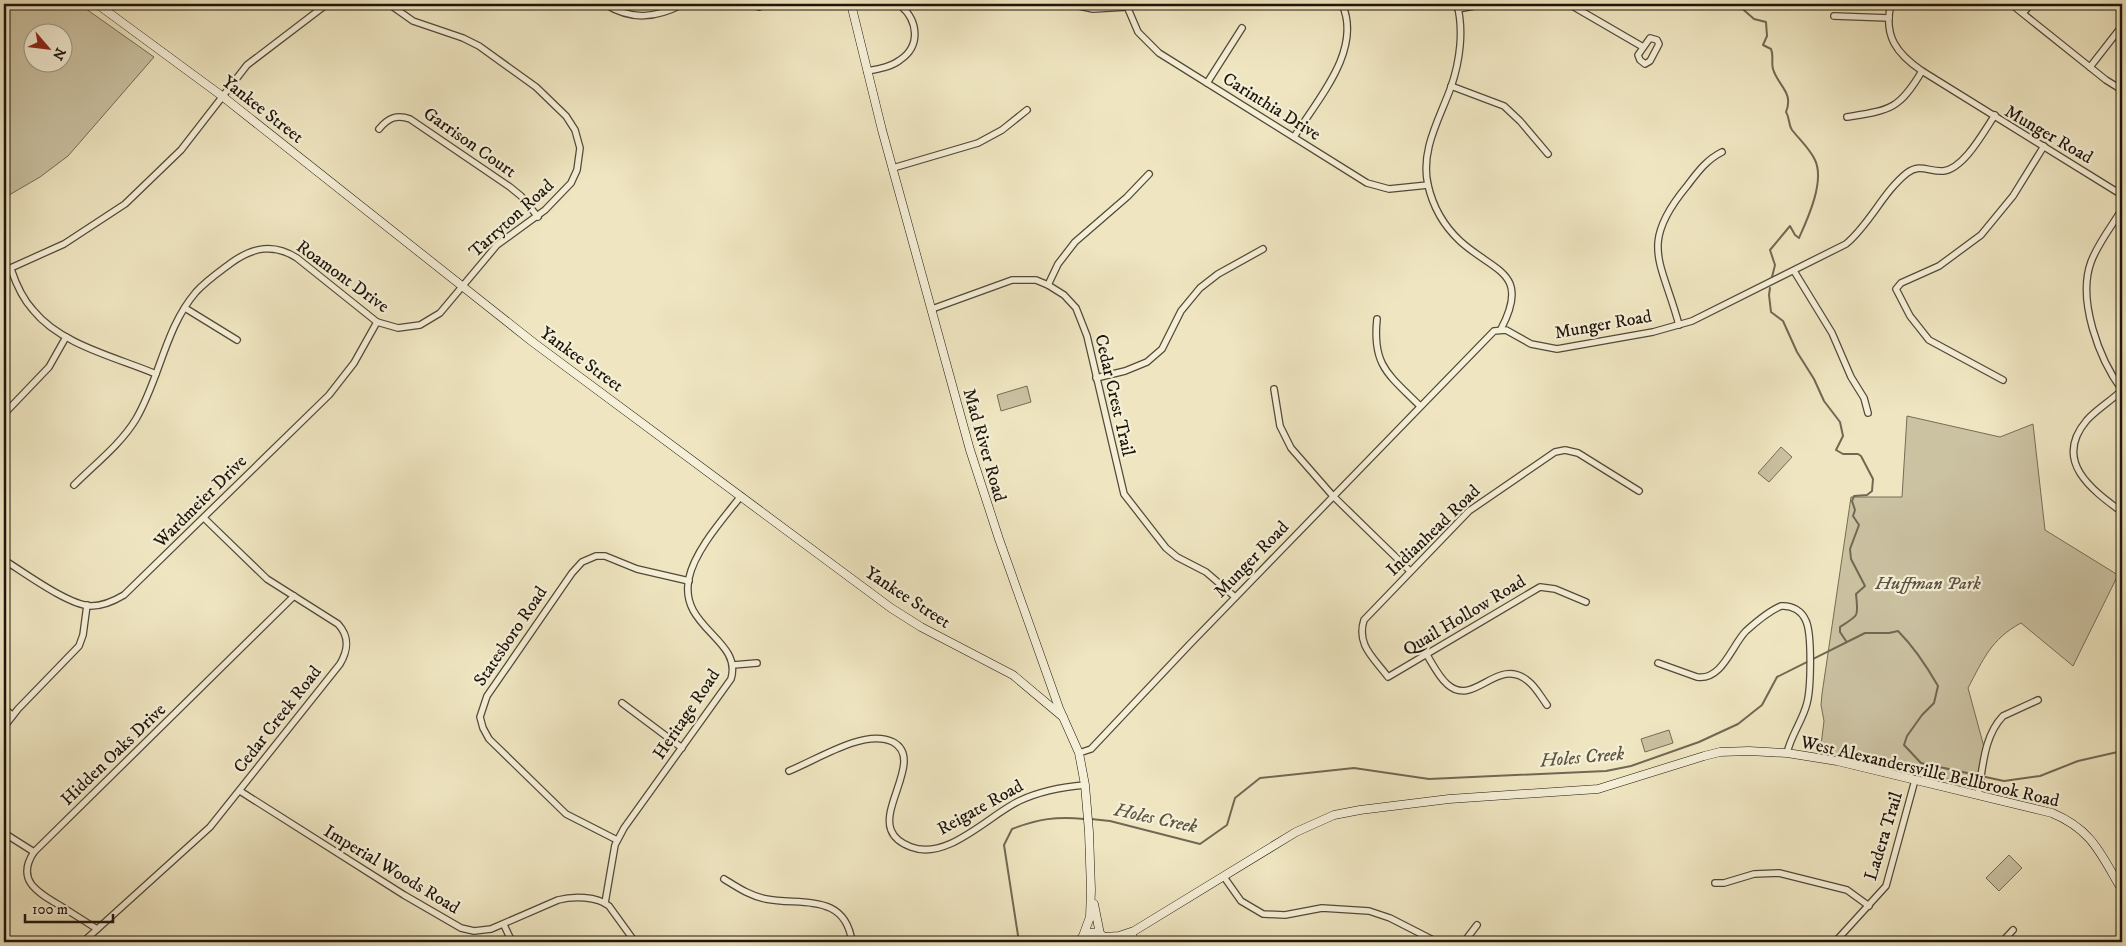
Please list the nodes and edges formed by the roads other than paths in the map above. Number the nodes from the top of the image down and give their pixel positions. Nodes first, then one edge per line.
1 (97, 4) edge
2 (327, 4) edge
3 (389, 4) edge
4 (605, 4) edge
5 (683, 4) edge
6 (749, 4) edge
7 (768, 4) edge
8 (851, 4) edge
9 (1070, 4) edge
10 (1342, 4) edge
11 (1486, 4) edge
12 (1569, 4) edge
13 (1891, 4) edge
14 (2011, 4) edge
15 (2031, 4) edge
16 (1126, 5) edge
17 (320, 6) edge
18 (901, 6) dead end
19 (1457, 6) edge
20 (2023, 13) junction
21 (1834, 16) dead end
22 (1889, 18) junction
23 (2122, 26) edge
24 (1242, 28) dead end
25 (1643, 47) dead end
26 (2090, 67) junction
27 (867, 71) junction
28 (1922, 71) junction
29 (1207, 83) junction
30 (1451, 86) junction
31 (2122, 90) edge
32 (222, 96) junction
33 (1027, 110) dead end
34 (1995, 116) junction
35 (1847, 117) dead end
36 (379, 129) dead end
37 (1294, 137) junction
38 (2044, 146) junction
39 (1722, 152) dead end
40 (1548, 154) dead end
41 (893, 168) junction
42 (1149, 174) dead end
43 (1428, 184) junction
44 (2122, 195) edge
45 (2122, 209) edge
46 (538, 217) junction
47 (1263, 249) dead end
48 (11, 269) junction
49 (1794, 270) junction
50 (4, 271) edge
51 (1048, 285) junction
52 (462, 286) junction
53 (185, 308) junction
54 (932, 309) junction
55 (1378, 319) dead end
56 (377, 322) junction
57 (1679, 325) junction
58 (1501, 329) junction
59 (66, 337) junction
60 (237, 340) dead end
61 (156, 374) junction
62 (1096, 378) junction
63 (2003, 380) dead end
64 (1274, 389) dead end
65 (2122, 390) edge
66 (1420, 406) junction
67 (1868, 413) dead end
68 (4, 414) edge
69 (74, 485) dead end
70 (1639, 491) dead end
71 (741, 496) junction
72 (1332, 496) junction
73 (2122, 512) edge
74 (204, 518) junction
75 (4, 560) edge
76 (1410, 571) junction
77 (689, 581) junction
78 (294, 596) junction
79 (1235, 597) junction
80 (1586, 602) dead end
81 (86, 605) junction
82 (1428, 656) junction
83 (757, 662) dead end
84 (1658, 663) dead end
85 (733, 666) junction
86 (1388, 677) joint
87 (2038, 700) dead end
88 (622, 703) dead end
89 (1547, 705) dead end
90 (4, 708) edge
91 (12, 716) junction
92 (1063, 717) junction
93 (4, 727) edge
94 (682, 748) junction
95 (1079, 753) junction
96 (1787, 753) junction
97 (790, 771) dead end
98 (1915, 780) junction
99 (1085, 785) junction
100 (240, 791) junction
101 (1978, 795) junction
102 (4, 833) edge
103 (617, 840) junction
104 (34, 852) junction
105 (1224, 877) junction
106 (724, 879) dead end
107 (1715, 883) dead end
108 (1091, 890) junction
109 (2122, 890) edge
110 (605, 903) junction
111 (1869, 906) junction
112 (504, 925) junction
113 (1477, 925) dead end
114 (97, 929) junction
115 (2013, 930) dead end
116 (1134, 931) junction
117 (1103, 938) edge
118 (1081, 939) edge
119 (83, 942) edge
120 (512, 942) edge
121 (635, 942) edge
122 (852, 942) edge
123 (1121, 942) edge
124 (1437, 942) edge
125 (1464, 942) edge
126 (1834, 942) edge
127 (2002, 942) edge

1 - 32 street, Yankee Street
2 - 17 street
3 - 46 street, Tarryton Road
4 - 5 street
6 - 7 street
8 - 27 street, Mad River Road
9 - 16 street
10 - 37 street
11 - 19 street
12 - 25 street
13 - 22 street
14 - 20 street
15 - 20 street
16 - 29 street, Carinthia Drive
17 - 32 street
18 - 27 street
19 - 30 street
20 - 26 street
21 - 22 street
22 - 28 street
23 - 26 street
24 - 29 street
26 - 31 street
27 - 41 street, Mad River Road
28 - 34 street
28 - 35 street
29 - 37 street, Carinthia Drive
30 - 40 street
30 - 43 street
32 - 48 street
32 - 52 street, Yankee Street
33 - 41 street
34 - 38 street, Munger Road
34 - 49 street, Munger Road
36 - 46 street, Garrison Court
37 - 43 street, Carinthia Drive
38 - 44 street, Munger Road
38 - 63 street
39 - 57 street
41 - 54 street, Mad River Road
42 - 51 street
43 - 58 street
45 - 65 street
46 - 52 street, Tarryton Road
47 - 62 street
48 - 50 street
48 - 59 street
49 - 57 street, Munger Road
49 - 67 street
51 - 54 street, Cedar Crest Trail
51 - 62 street, Cedar Crest Trail
52 - 56 street, Roamont Drive
52 - 71 street, Yankee Street
53 - 56 street, Roamont Drive
53 - 60 street
53 - 61 street, Roamont Drive
54 - 92 street, Mad River Road
55 - 66 street
56 - 74 street, Wardmeier Drive
57 - 58 street, Munger Road
58 - 66 street, Munger Road
59 - 61 street
59 - 68 street
61 - 69 street, Roamont Drive
62 - 79 street, Cedar Crest Trail
64 - 72 street
65 - 73 street
66 - 72 street, Munger Road
70 - 76 street, Indianhead Road
71 - 77 street, Heritage Road
71 - 92 street, Yankee Street
72 - 76 street
72 - 79 street, Munger Road
74 - 78 street, Cedar Creek Road
74 - 81 street, Wardmeier Drive
75 - 81 street, Wardmeier Drive
76 - 86 street, Indianhead Road
77 - 85 street, Heritage Road
77 - 103 street, Statesboro Road
78 - 100 street, Cedar Creek Road
78 - 104 street, Hidden Oaks Drive
79 - 95 street, Munger Road
80 - 82 street, Quail Hollow Road
81 - 91 street
82 - 86 street, Quail Hollow Road
82 - 89 street
83 - 85 street
84 - 96 street
85 - 94 street, Heritage Road
87 - 101 street
88 - 94 street
90 - 91 street
91 - 93 street
92 - 95 street, Mad River Road
94 - 103 street, Heritage Road
95 - 99 street, Mad River Road
96 - 98 street, West Alexandersville Bellbrook Road
96 - 105 street, West Alexandersville Bellbrook Road
97 - 99 street, Reigate Road
98 - 101 street, West Alexandersville Bellbrook Road
98 - 111 street, Ladera Trail
99 - 108 street, Mad River Road
100 - 112 street, Imperial Woods Road
100 - 114 street, Cedar Creek Road
101 - 109 street, West Alexandersville Bellbrook Road
102 - 104 street
103 - 110 street, Heritage Road
104 - 114 street
105 - 116 street, West Alexandersville Bellbrook Road
105 - 124 street
106 - 122 street
107 - 111 street
108 - 117 street, Mad River Road
108 - 118 street, Mad River Road
110 - 112 street, Imperial Woods Road
110 - 121 street
111 - 126 street, Ladera Trail
112 - 120 street
113 - 125 street
114 - 119 street, Cedar Creek Road
115 - 127 street
116 - 117 street, West Alexandersville Bellbrook Road
116 - 123 street, West Alexandersville Bellbrook Road
117 - 118 street, West Alexandersville Bellbrook Road

